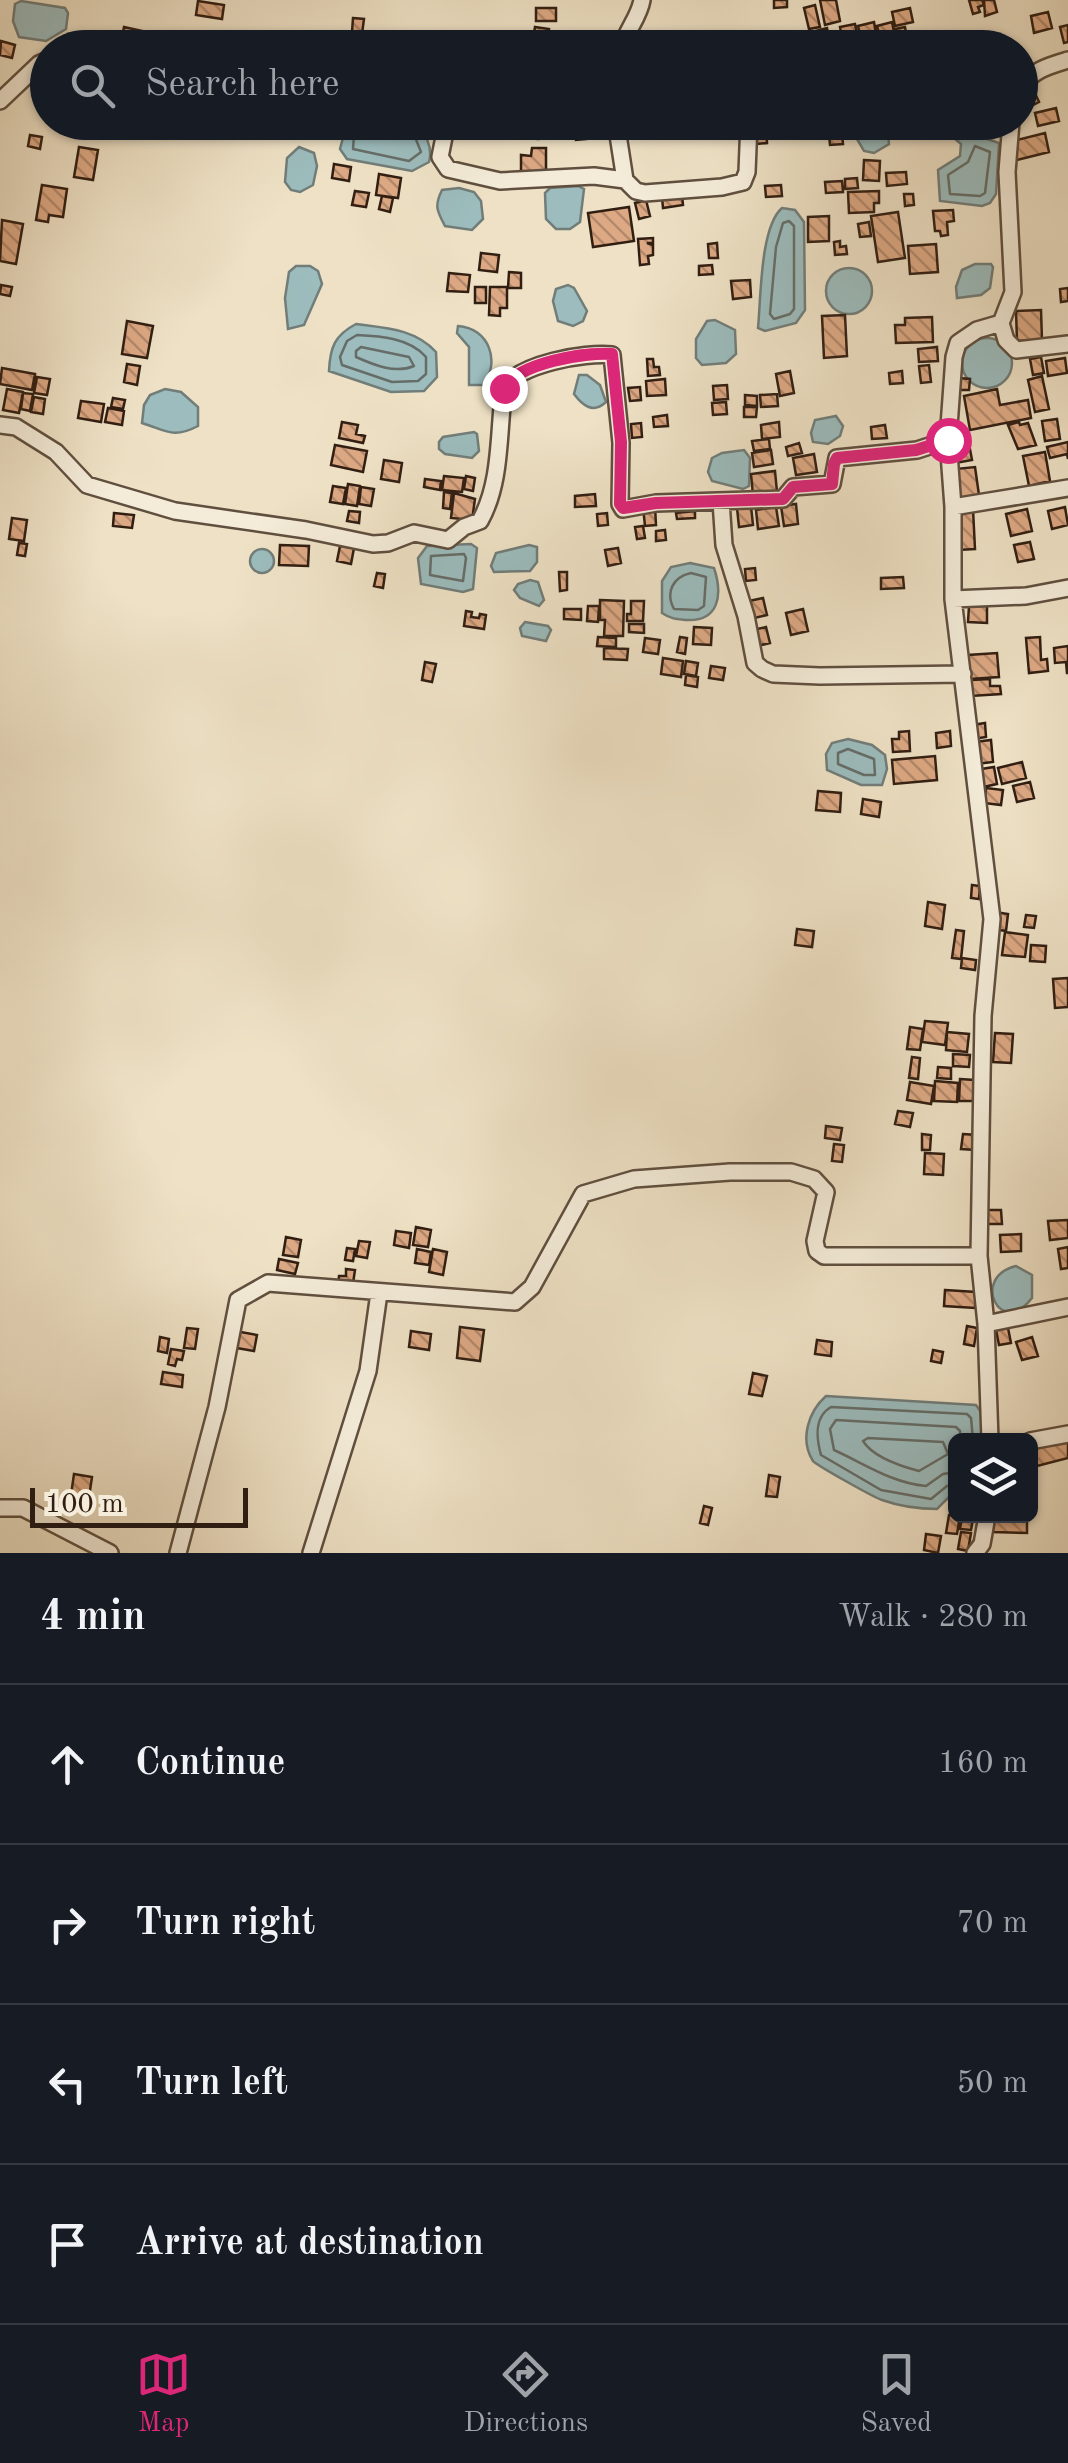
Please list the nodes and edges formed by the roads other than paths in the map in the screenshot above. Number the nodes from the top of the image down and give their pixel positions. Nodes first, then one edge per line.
1 (642, 0) edge
2 (627, 30) edge
3 (1068, 60) edge
4 (1038, 71) edge
5 (30, 73) edge
6 (0, 102) edge
7 (444, 140) edge
8 (619, 140) edge
9 (748, 140) edge
10 (1009, 140) edge
11 (625, 180) junction
12 (1001, 323) junction
13 (1068, 344) edge
14 (0, 425) edge
15 (948, 440) junction
16 (1068, 488) edge
17 (720, 502) junction
18 (953, 506) junction
19 (1068, 588) edge
20 (953, 599) junction
21 (963, 674) junction
22 (979, 1256) junction
23 (379, 1293) junction
24 (1068, 1307) edge
25 (986, 1324) junction
26 (990, 1433) edge
27 (1068, 1434) edge
28 (1038, 1440) edge
29 (0, 1508) edge
30 (986, 1523) edge
31 (110, 1553) edge
32 (178, 1553) edge
33 (310, 1553) edge
34 (975, 1553) edge

1 - 2 street
3 - 4 street
5 - 6 street
7 - 11 street
8 - 11 street
9 - 11 street
10 - 12 street
12 - 13 street
12 - 15 street
14 - 17 street
15 - 17 street
15 - 18 street
16 - 18 street
17 - 21 street
18 - 20 street
19 - 20 street
20 - 21 street
21 - 22 street
22 - 23 street
22 - 25 street
23 - 32 street
23 - 33 street
24 - 25 street
25 - 26 street
27 - 28 street
29 - 31 street
30 - 34 street

